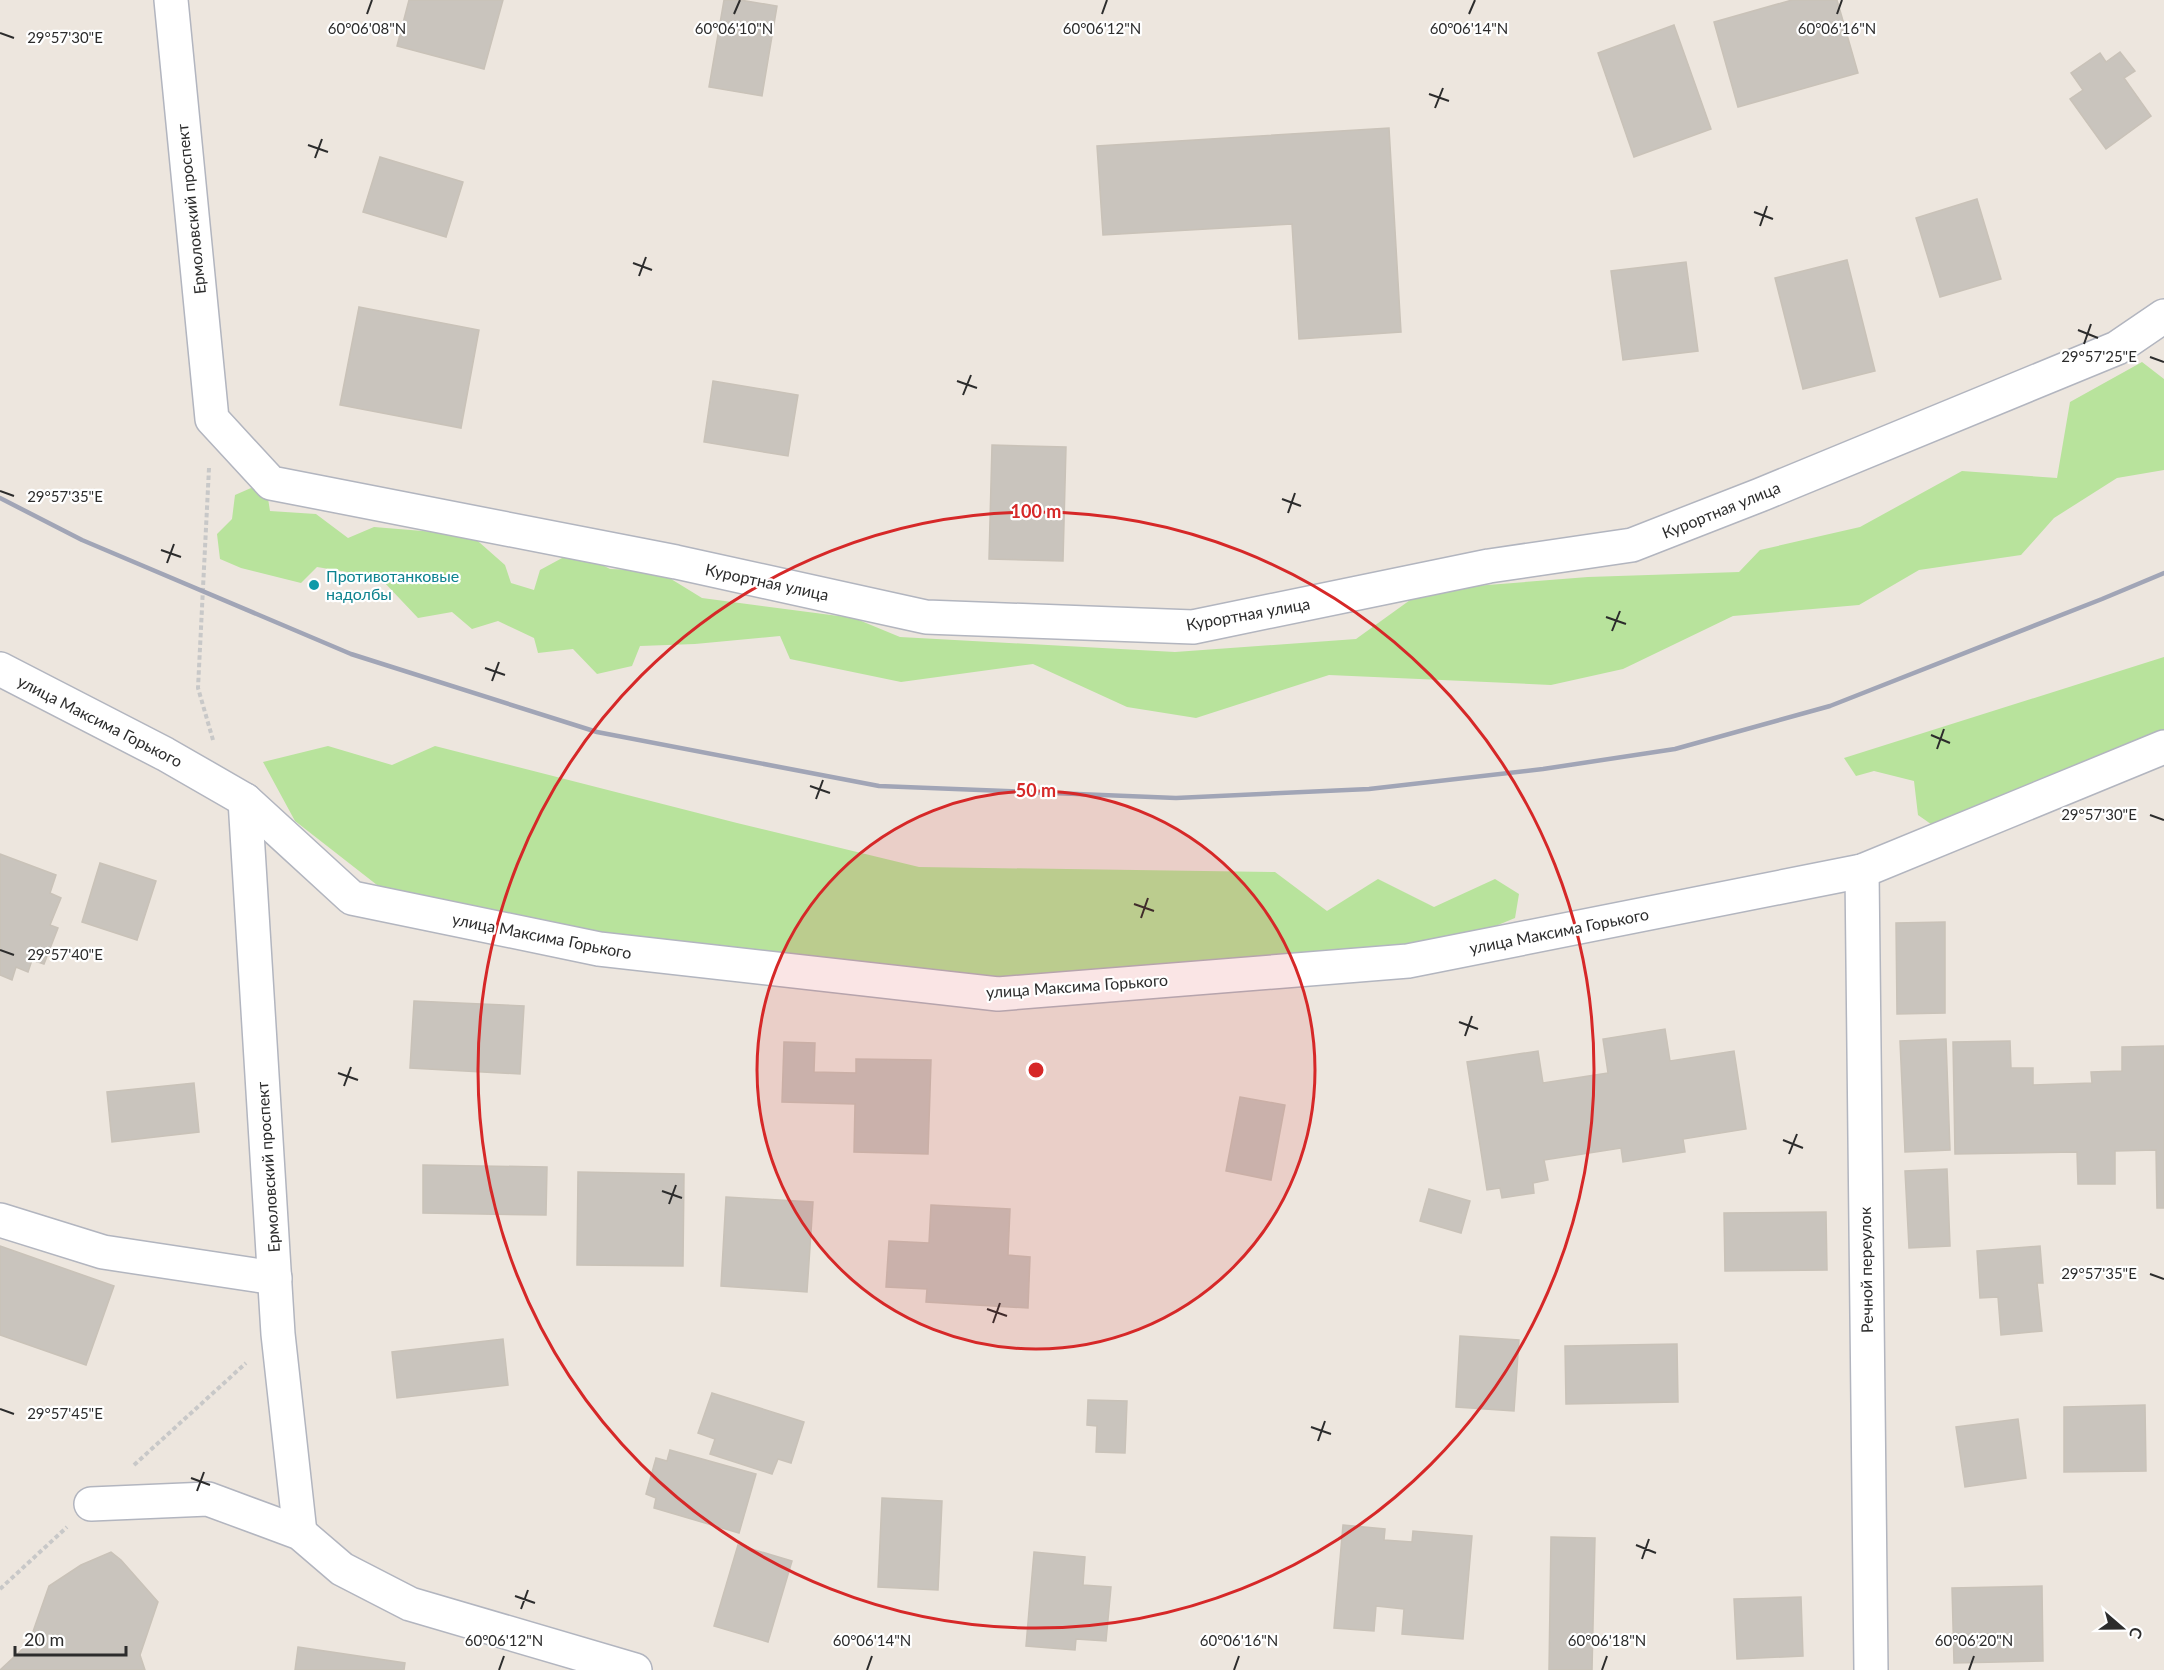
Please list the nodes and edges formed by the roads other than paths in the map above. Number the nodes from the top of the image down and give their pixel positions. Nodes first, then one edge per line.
1 (171, 0) edge
2 (2164, 316) edge
3 (212, 419) joint
4 (0, 669) edge
5 (2164, 747) edge
6 (245, 800) junction
7 (1862, 871) junction
8 (0, 1220) edge
9 (275, 1278) junction
10 (91, 1504) road end
11 (300, 1533) junction
12 (636, 1670) edge
13 (1870, 1670) edge

1 - 3 street, Ермоловский проспект
2 - 3 street, Курортная улица
4 - 6 street, улица Максима Горького
5 - 7 street, улица Максима Горького
6 - 7 street, улица Максима Горького
6 - 9 street, Ермоловский проспект
7 - 13 street, Речной переулок
8 - 9 street
9 - 11 street, Ермоловский проспект
10 - 11 street
11 - 12 street

